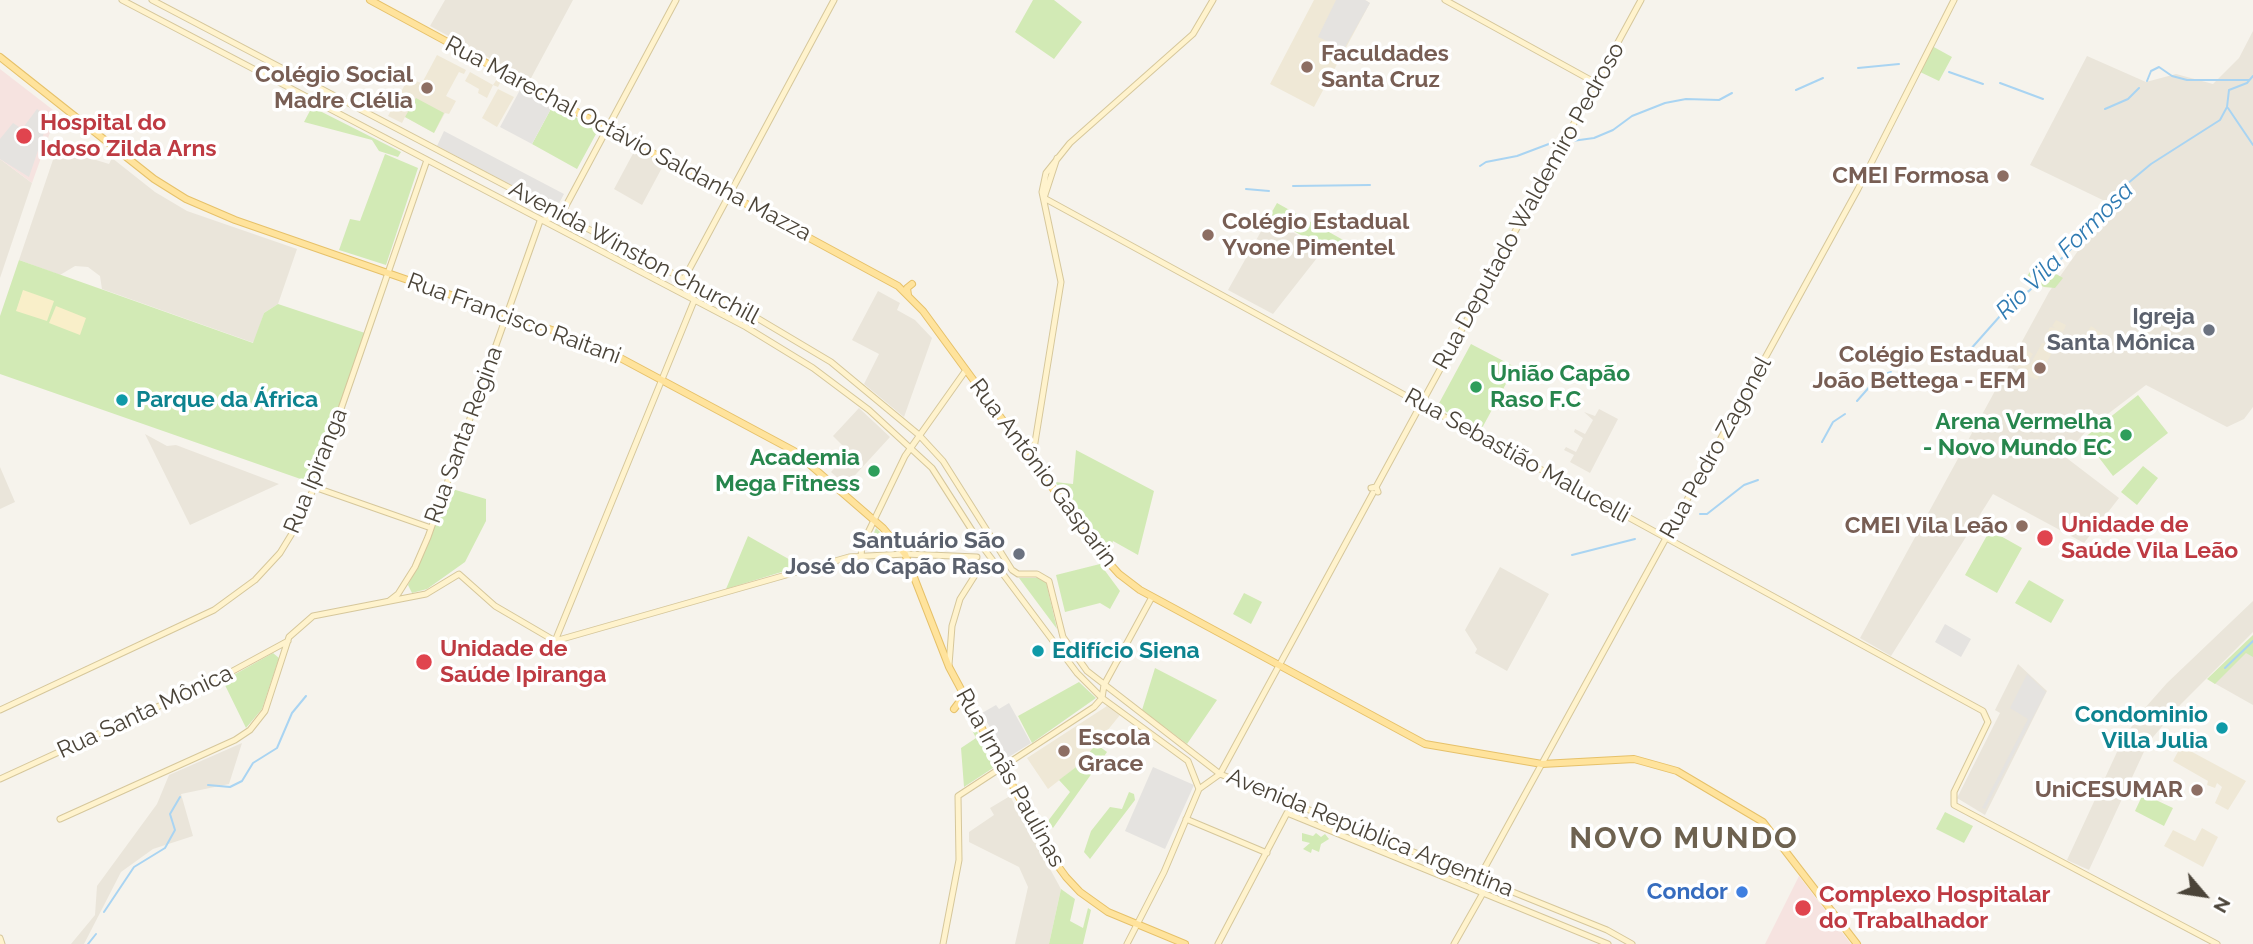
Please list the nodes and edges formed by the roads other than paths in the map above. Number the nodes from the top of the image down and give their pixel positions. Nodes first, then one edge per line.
1 (122, 0) edge
2 (152, 0) edge
3 (370, 0) edge
4 (676, 0) edge
5 (834, 0) edge
6 (1213, 0) edge
7 (1445, 0) edge
8 (1641, 0) edge
9 (1954, 0) edge
10 (0, 57) edge
11 (1596, 83) junction
12 (607, 127) junction
13 (412, 137) junction
14 (407, 149) junction
15 (427, 160) junction
16 (730, 193) junction
17 (1044, 198) junction
18 (561, 215) junction
19 (541, 221) junction
20 (388, 273) junction
21 (887, 278) joint
22 (684, 279) junction
23 (912, 284) dead end
24 (908, 295) junction
25 (694, 301) junction
26 (507, 314) junction
27 (965, 370) junction
28 (662, 379) junction
29 (1421, 404) junction
30 (919, 435) junction
31 (463, 439) junction
32 (470, 442) dead end
33 (911, 447) junction
34 (1032, 463) junction
35 (314, 487) junction
36 (875, 521) junction
37 (431, 528) junction
38 (1666, 538) junction
39 (982, 546) junction
40 (905, 554) junction
41 (861, 556) junction
42 (977, 557) junction
43 (994, 562) junction
44 (979, 569) junction
45 (402, 588) junction
46 (411, 597) junction
47 (1152, 597) junction
48 (389, 601) junction
49 (1064, 639) joint
50 (288, 641) junction
51 (555, 641) junction
52 (1279, 666) junction
53 (949, 667) junction
54 (1104, 685) junction
55 (1102, 698) junction
56 (967, 701) junction
57 (954, 709) dead end
58 (0, 710) edge
59 (1542, 764) junction
60 (1003, 767) junction
61 (1220, 774) junction
62 (0, 779) edge
63 (1199, 789) junction
64 (1286, 799) junction
65 (1287, 814) junction
66 (60, 819) dead end
67 (1186, 819) junction
68 (1267, 853) junction
69 (1479, 878) junction
70 (1483, 893) junction
71 (1136, 924) junction
72 (0, 938) edge
73 (2, 944) edge
74 (943, 944) edge
75 (1127, 944) edge
76 (1185, 944) edge
77 (1218, 944) edge
78 (1454, 944) edge
79 (1608, 944) edge
80 (1632, 944) edge
81 (1857, 944) edge
82 (2217, 944) edge

1 - 14 street, Avenida Winston Churchill
2 - 13 street, Avenida Winston Churchill
3 - 12 main road, Rua Marechal Octávio Saldanha Mazza
4 - 12 street
5 - 16 street
6 - 17 street
7 - 11 street
8 - 11 street, Rua Deputado Waldemiro Pedroso
9 - 38 street, Rua Pedro Zagonel
10 - 20 main road, Rua Francisco Raitani
11 - 29 street, Rua Deputado Waldemiro Pedroso
12 - 16 main road, Rua Marechal Octávio Saldanha Mazza
12 - 18 street
13 - 14 street
13 - 18 street, Avenida Winston Churchill
14 - 15 street, Avenida Winston Churchill
15 - 19 street, Avenida Winston Churchill
15 - 20 street, Rua Ipiranga
16 - 21 main road, Rua Marechal Octávio Saldanha Mazza
16 - 22 street
17 - 29 street, Rua Sebastião Malucelli
17 - 34 street
18 - 19 street
18 - 22 street, Avenida Winston Churchill
19 - 25 street, Avenida Winston Churchill
19 - 26 street, Rua Santa Regina
20 - 26 main road, Rua Francisco Raitani
20 - 35 street, Rua Ipiranga
21 - 24 main road, Rua Antônio Gasparin
22 - 25 street
22 - 30 street, Avenida Winston Churchill
23 - 24 main road
24 - 27 main road, Rua Antônio Gasparin
25 - 28 street
25 - 33 street, Avenida Winston Churchill
26 - 28 main road, Rua Francisco Raitani
26 - 31 street, Rua Santa Regina
27 - 30 street
27 - 34 main road, Rua Antônio Gasparin
28 - 36 main road, Rua Francisco Raitani
28 - 51 street
29 - 38 street, Rua Sebastião Malucelli
29 - 52 street, Rua Deputado Waldemiro Pedroso
30 - 33 street
30 - 49 street, Avenida Winston Churchill
31 - 32 street
31 - 37 street, Rua Santa Regina
33 - 36 street
33 - 39 street, Avenida Winston Churchill
34 - 47 main road, Rua Antônio Gasparin
35 - 37 street
35 - 58 street, Rua Ipiranga
36 - 40 main road, Rua Francisco Raitani
36 - 41 street
37 - 45 street, Rua Santa Regina
38 - 59 street, Rua Pedro Zagonel
38 - 82 street, Rua Sebastião Malucelli
39 - 42 street
39 - 43 street, Avenida Winston Churchill
40 - 41 street
40 - 42 street
40 - 53 main road, Rua Francisco Raitani
41 - 51 street
42 - 44 street
43 - 44 street
43 - 55 street, Avenida República Argentina
44 - 53 street
45 - 46 street
45 - 48 street, Rua Santa Regina
46 - 48 street
46 - 51 street
47 - 52 main road, Rua Antônio Gasparin
47 - 54 street
48 - 50 street
49 - 54 street, Avenida República Argentina
50 - 62 street, Rua Santa Mônica
50 - 66 street
52 - 59 main road, Rua Antônio Gasparin
52 - 61 street
53 - 56 main road, Rua Irmãs Paulinas
54 - 55 street
54 - 61 street, Avenida República Argentina
55 - 60 street
55 - 63 street, Avenida República Argentina
56 - 57 main road
56 - 60 main road, Rua Irmãs Paulinas
59 - 69 street, Rua Pedro Zagonel
59 - 81 main road, Rua Antônio Gasparin
60 - 71 main road, Rua Irmãs Paulinas
60 - 74 street
61 - 63 street
61 - 64 street, Avenida República Argentina
63 - 67 street
64 - 65 street
64 - 69 street, Avenida República Argentina
65 - 68 street
65 - 70 street, Avenida República Argentina
67 - 68 street
67 - 71 street
68 - 77 street
69 - 70 street
69 - 80 street, Avenida República Argentina
70 - 78 street
70 - 79 street, Avenida República Argentina
71 - 75 street
71 - 76 main road, Rua Irmãs Paulinas
72 - 73 street

